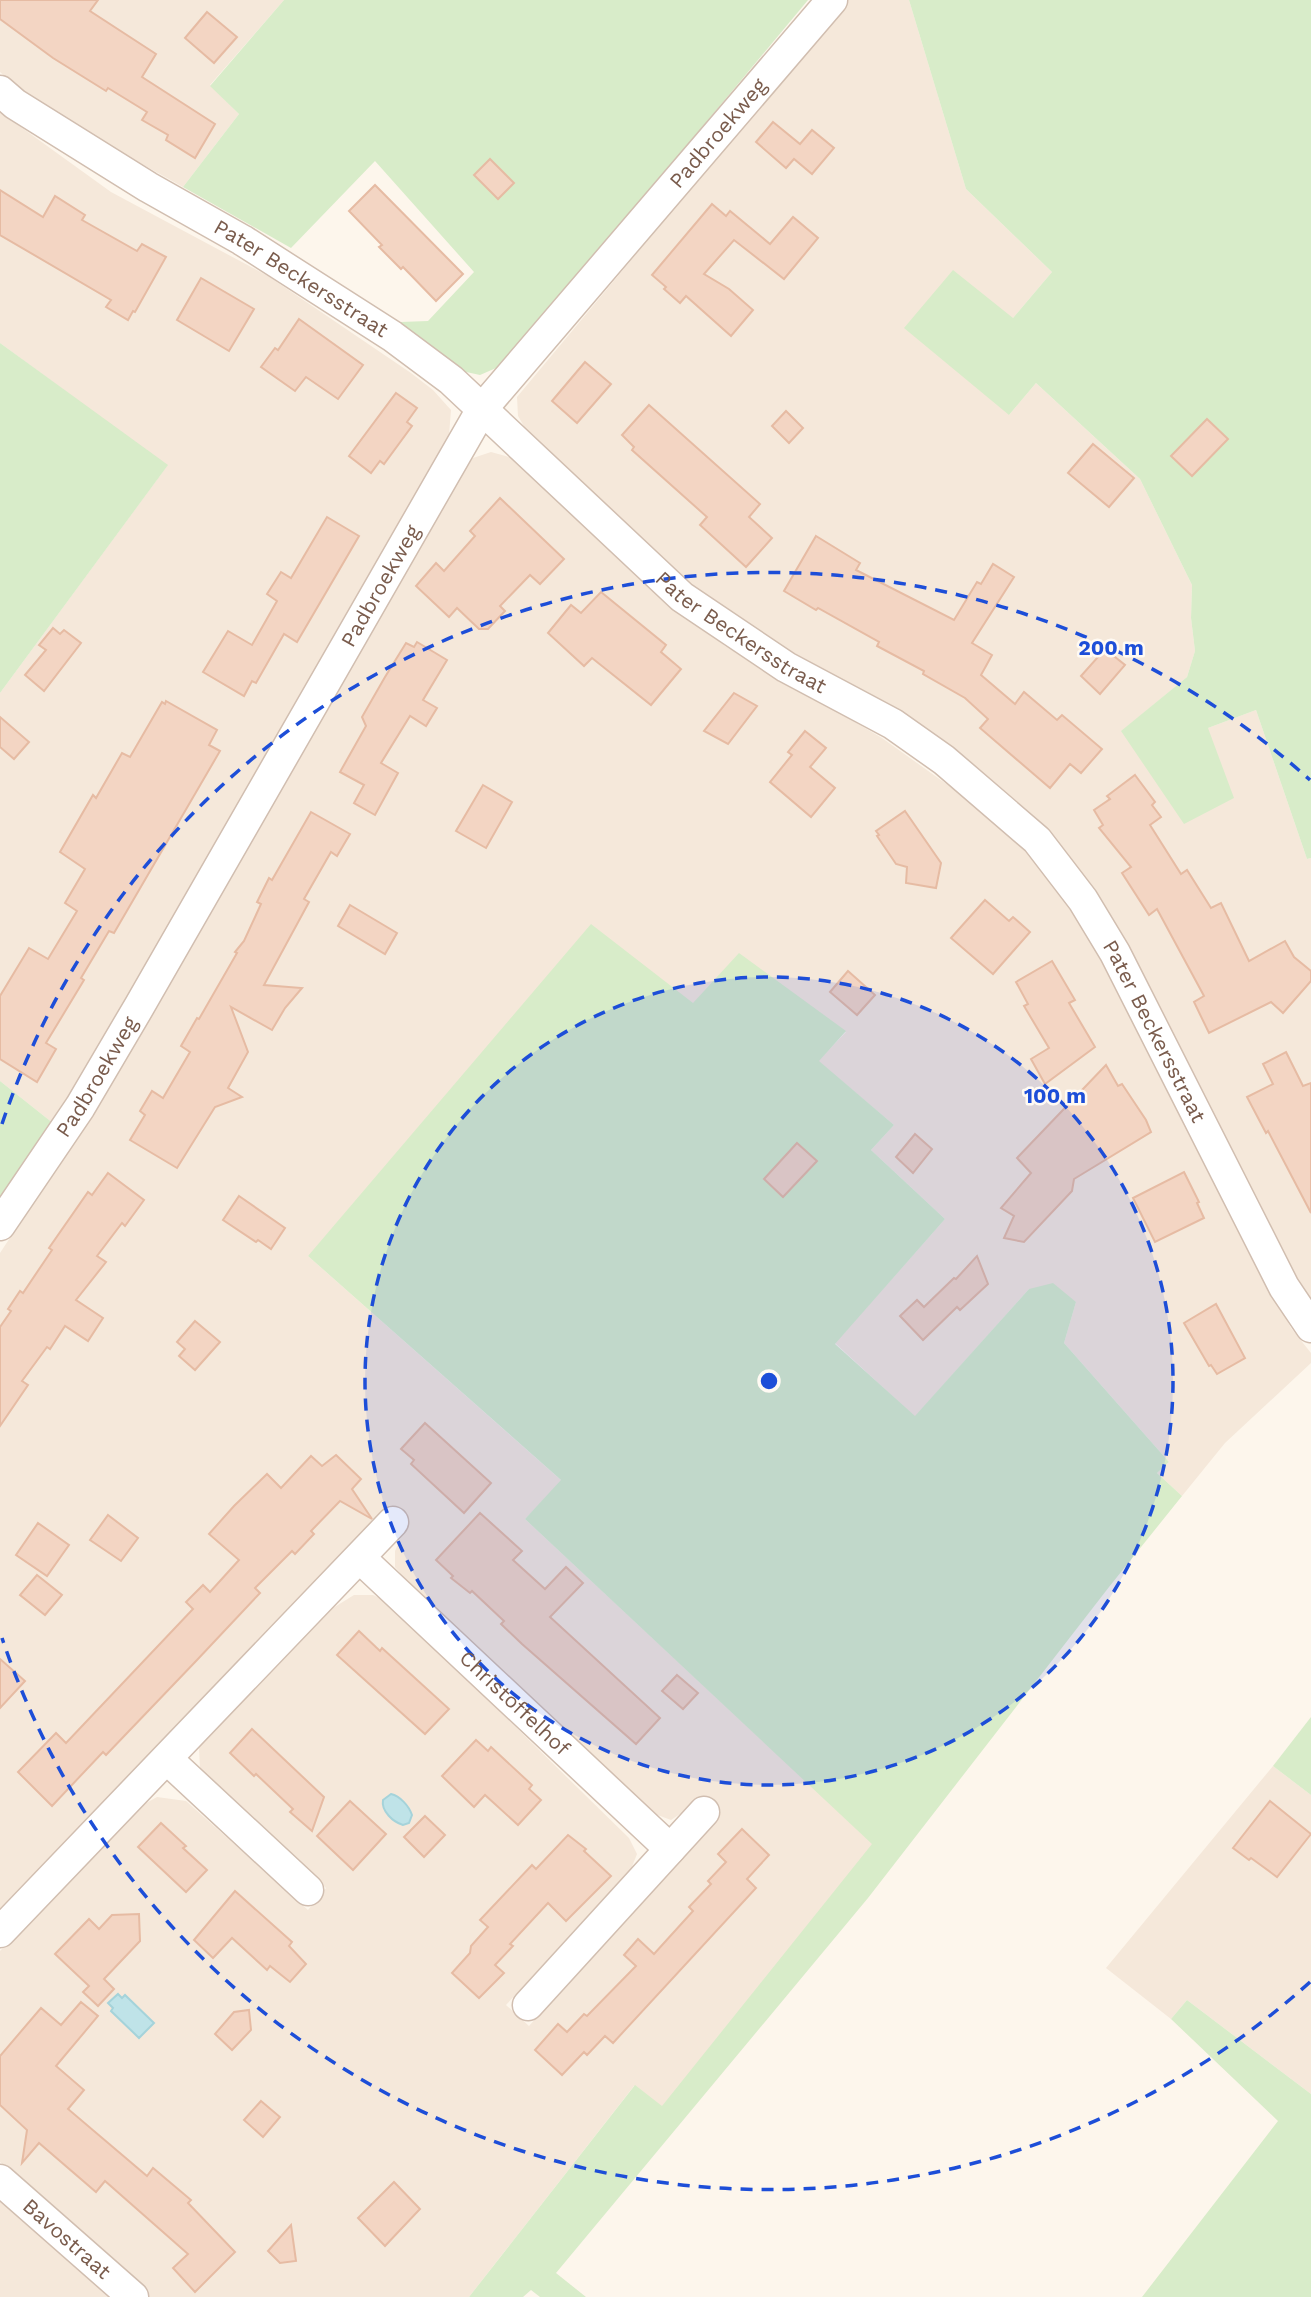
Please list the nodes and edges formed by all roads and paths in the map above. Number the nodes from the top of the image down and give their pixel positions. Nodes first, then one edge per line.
1 (832, 0) edge
2 (0, 91) edge
3 (482, 410) junction
4 (0, 1225) edge
5 (1311, 1327) edge
6 (393, 1522) dead end
7 (360, 1558) junction
8 (167, 1759) junction
9 (704, 1812) dead end
10 (670, 1849) junction
11 (308, 1890) dead end
12 (0, 1932) edge
13 (528, 2005) dead end
14 (0, 2180) edge
15 (133, 2297) edge

1 - 3 street, Padbroekweg
2 - 3 street, Pater Beckersstraat
3 - 4 street, Padbroekweg
3 - 5 street, Pater Beckersstraat
6 - 7 street
7 - 8 street
7 - 10 street, Christoffelhof
8 - 11 street
8 - 12 street
9 - 10 street
10 - 13 street
14 - 15 street, Bavostraat

